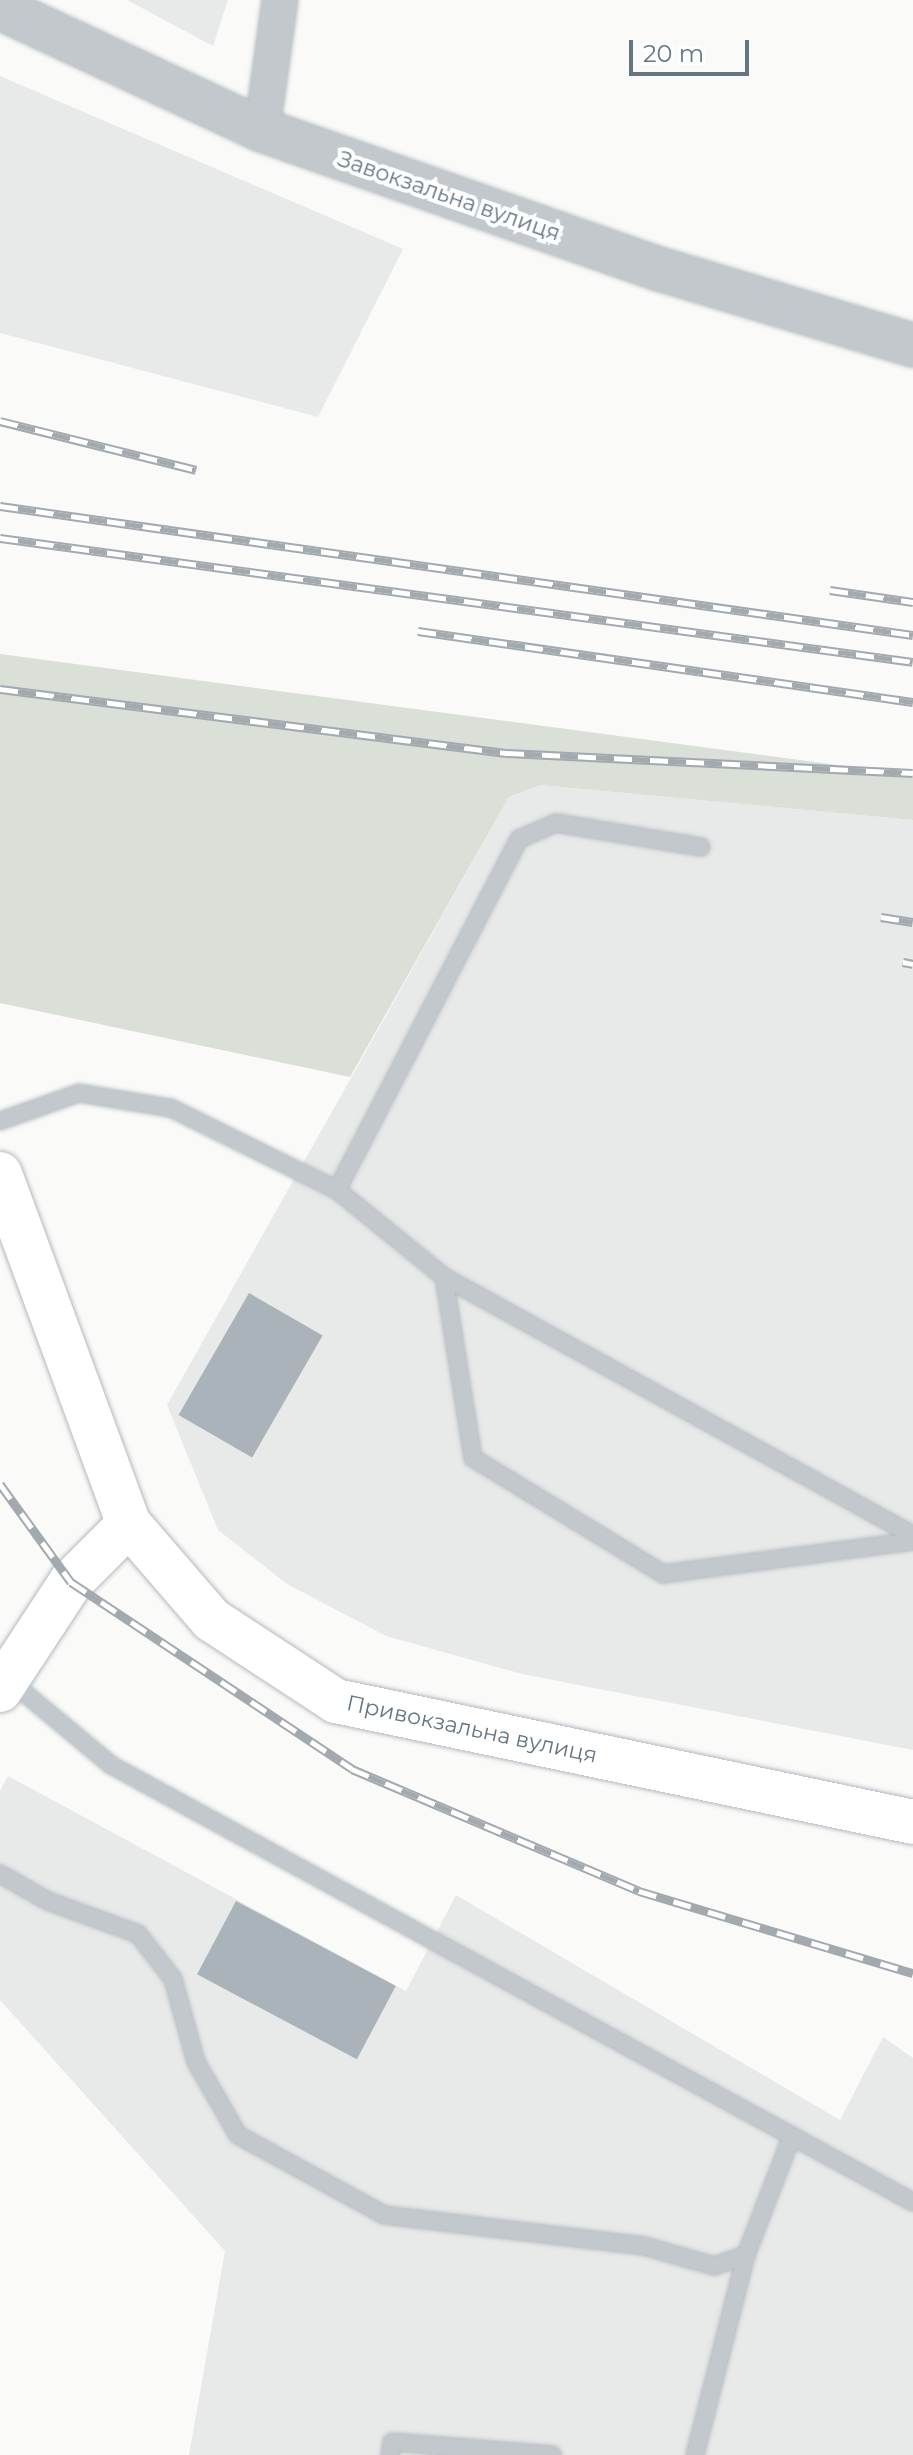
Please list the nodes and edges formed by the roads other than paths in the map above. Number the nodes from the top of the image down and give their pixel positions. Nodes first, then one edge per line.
1 (280, 0) edge
2 (0, 8) edge
3 (262, 130) junction
4 (913, 345) edge
5 (701, 847) dead end
6 (0, 1121) edge
7 (0, 1174) edge
8 (337, 1190) junction
9 (444, 1277) junction
10 (129, 1524) junction
11 (913, 1535) edge
12 (913, 1541) edge
13 (4, 1685) edge
14 (913, 1822) edge
15 (0, 1874) edge
16 (792, 2136) junction
17 (913, 2202) edge
18 (746, 2255) junction
19 (390, 2455) edge
20 (552, 2455) edge
21 (695, 2455) edge

1 - 3 street
2 - 3 street, Завокзальна вулиця
3 - 4 street, Завокзальна вулиця
5 - 8 lane
6 - 8 lane
7 - 10 main road, Привокзальна вулиця
8 - 9 lane
9 - 11 lane
9 - 12 lane
10 - 13 main road
10 - 14 main road, Привокзальна вулиця
13 - 16 lane
15 - 18 lane
16 - 17 lane
16 - 18 lane
18 - 21 lane
19 - 20 lane

